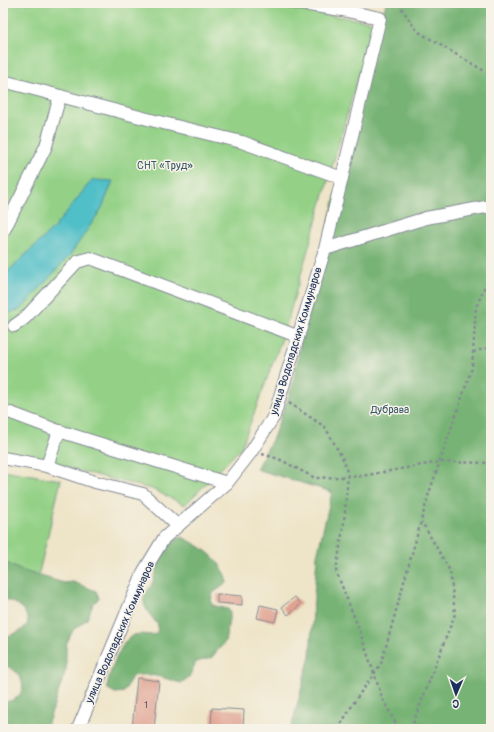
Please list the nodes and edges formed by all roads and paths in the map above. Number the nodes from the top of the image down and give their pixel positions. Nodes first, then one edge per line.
1 (295, 3) edge
2 (398, 3) edge
3 (491, 75) edge
4 (3, 81) edge
5 (60, 96) junction
6 (342, 178) junction
7 (491, 206) edge
8 (4, 230) dead end
9 (325, 249) junction
10 (491, 273) edge
11 (14, 326) dead end
12 (297, 336) junction
13 (491, 347) edge
14 (473, 352) junction
15 (287, 401) dead end
16 (11, 413) dead end
17 (59, 431) junction
18 (251, 452) junction
19 (3, 458) edge
20 (439, 462) junction
21 (491, 463) edge
22 (47, 466) junction
23 (348, 476) junction
24 (227, 483) junction
25 (421, 522) junction
26 (178, 526) junction
27 (374, 674) junction
28 (78, 729) edge
29 (338, 729) edge
30 (399, 729) edge
31 (411, 729) edge

1 - 6 street, улица Водопадских Коммунаров
2 - 3 path
4 - 5 street
5 - 6 street
5 - 8 street
6 - 9 street, улица Водопадских Коммунаров
7 - 9 street
9 - 12 street, улица Водопадских Коммунаров
10 - 14 path
11 - 12 street
12 - 18 street, улица Водопадских Коммунаров
13 - 14 path
14 - 20 path
15 - 23 path
16 - 17 street
17 - 22 street
17 - 24 street
18 - 23 path
18 - 24 street, улица Водопадских Коммунаров
19 - 22 street
20 - 21 path
20 - 23 path
20 - 25 path
22 - 26 street
23 - 27 path
24 - 26 street, улица Водопадских Коммунаров
25 - 27 path
25 - 31 path
26 - 28 street, улица Водопадских Коммунаров
27 - 29 path
27 - 30 path

